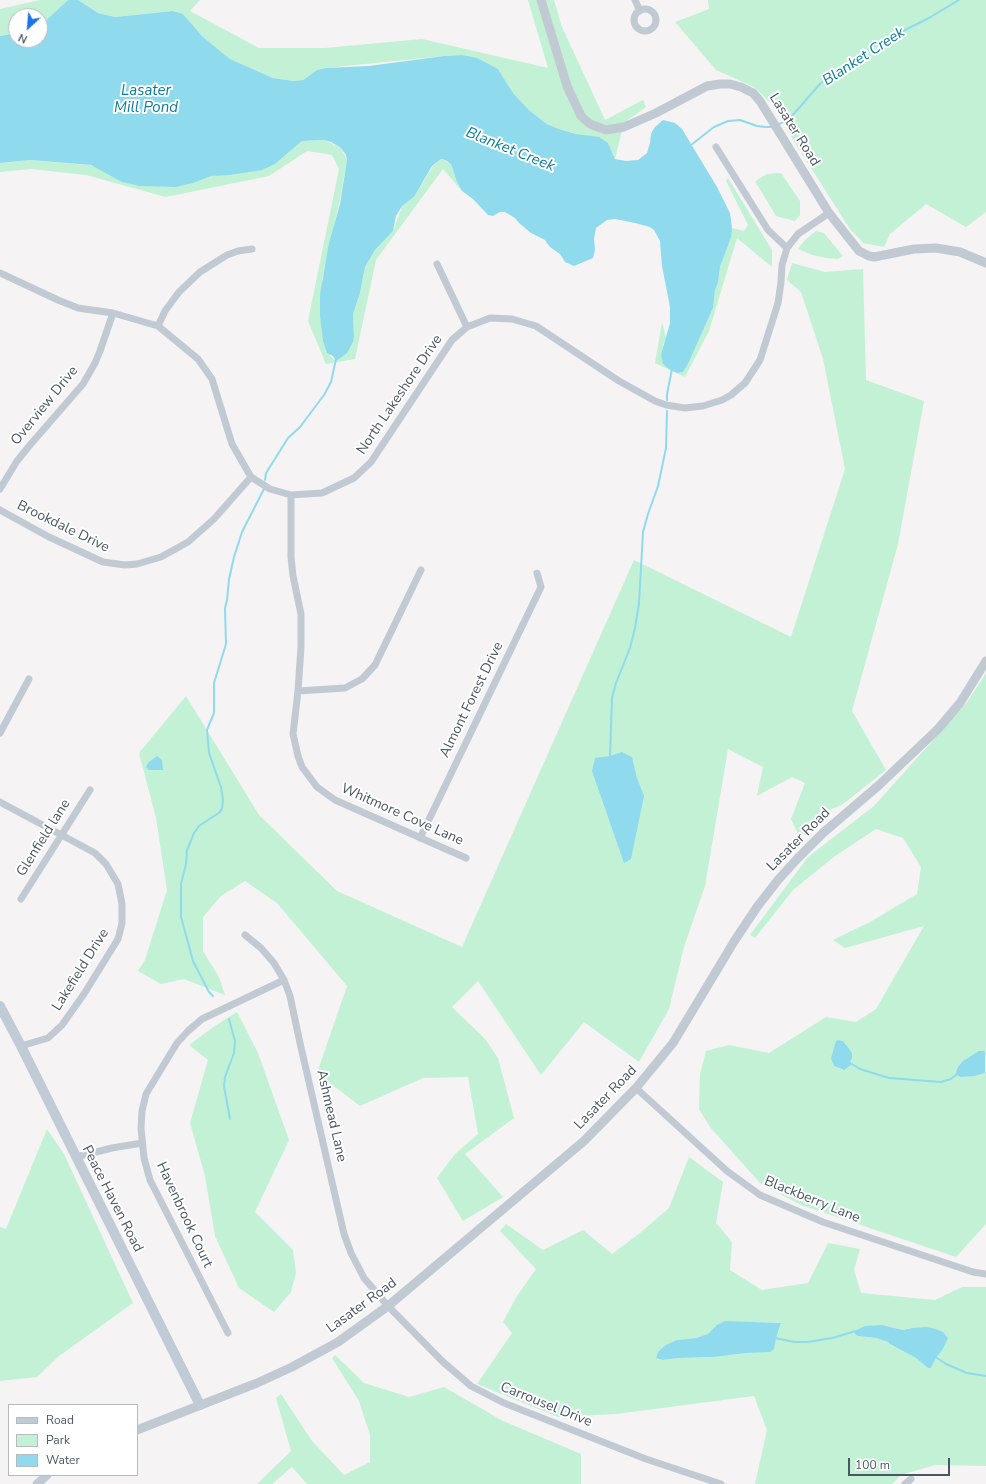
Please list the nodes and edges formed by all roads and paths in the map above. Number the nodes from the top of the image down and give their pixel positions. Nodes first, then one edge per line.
1 (540, 0) edge
2 (635, 0) edge
3 (640, 11) dead end
4 (716, 147) dead end
5 (829, 213) junction
6 (787, 248) junction
7 (252, 249) dead end
8 (986, 263) edge
9 (437, 264) dead end
10 (0, 273) edge
11 (113, 313) junction
12 (158, 326) junction
13 (467, 327) junction
14 (251, 478) junction
15 (0, 489) edge
16 (291, 495) junction
17 (0, 510) edge
18 (421, 570) dead end
19 (537, 573) dead end
20 (986, 661) edge
21 (29, 680) dead end
22 (298, 691) junction
23 (0, 733) edge
24 (90, 790) dead end
25 (0, 802) edge
26 (61, 834) junction
27 (420, 838) junction
28 (466, 858) dead end
29 (21, 899) dead end
30 (245, 935) dead end
31 (284, 980) junction
32 (0, 1006) edge
33 (22, 1046) junction
34 (636, 1088) junction
35 (142, 1143) junction
36 (76, 1157) junction
37 (986, 1274) edge
38 (388, 1306) junction
39 (228, 1334) dead end
40 (200, 1405) junction
41 (138, 1430) edge
42 (46, 1476) edge
43 (37, 1484) edge
44 (722, 1484) edge

1 - 5 street, Lasater Road
2 - 3 street
4 - 6 street
5 - 6 street, North Lakeshore Drive
5 - 8 street, Lasater Road
6 - 13 street, North Lakeshore Drive
7 - 12 street
9 - 13 street
10 - 11 street
11 - 12 street
11 - 15 street, Overview Drive
12 - 14 street
13 - 16 street, North Lakeshore Drive
14 - 16 street, North Lakeshore Drive
14 - 17 street, Brookdale Drive
16 - 22 street, Whitmore Cove Lane
18 - 22 street
19 - 27 street, Almont Forest Drive
20 - 34 street, Lasater Road
21 - 23 street
22 - 27 street, Whitmore Cove Lane
24 - 26 street, Glenfield lane
25 - 26 street, Lakefield Drive
26 - 29 street, Glenfield lane
26 - 33 street, Lakefield Drive
27 - 28 street, Whitmore Cove Lane
30 - 31 street, Ashmead Lane
31 - 35 street, Havenbrook Court
31 - 38 street, Ashmead Lane
32 - 33 main road, Peace Haven Road
33 - 36 main road, Peace Haven Road
34 - 37 street, Blackberry Lane
34 - 38 street, Lasater Road
35 - 36 street
35 - 39 street, Havenbrook Court
36 - 40 main road, Peace Haven Road
38 - 40 street, Lasater Road
38 - 44 street, Carrousel Drive
40 - 41 street, Lasater Road
42 - 43 street

